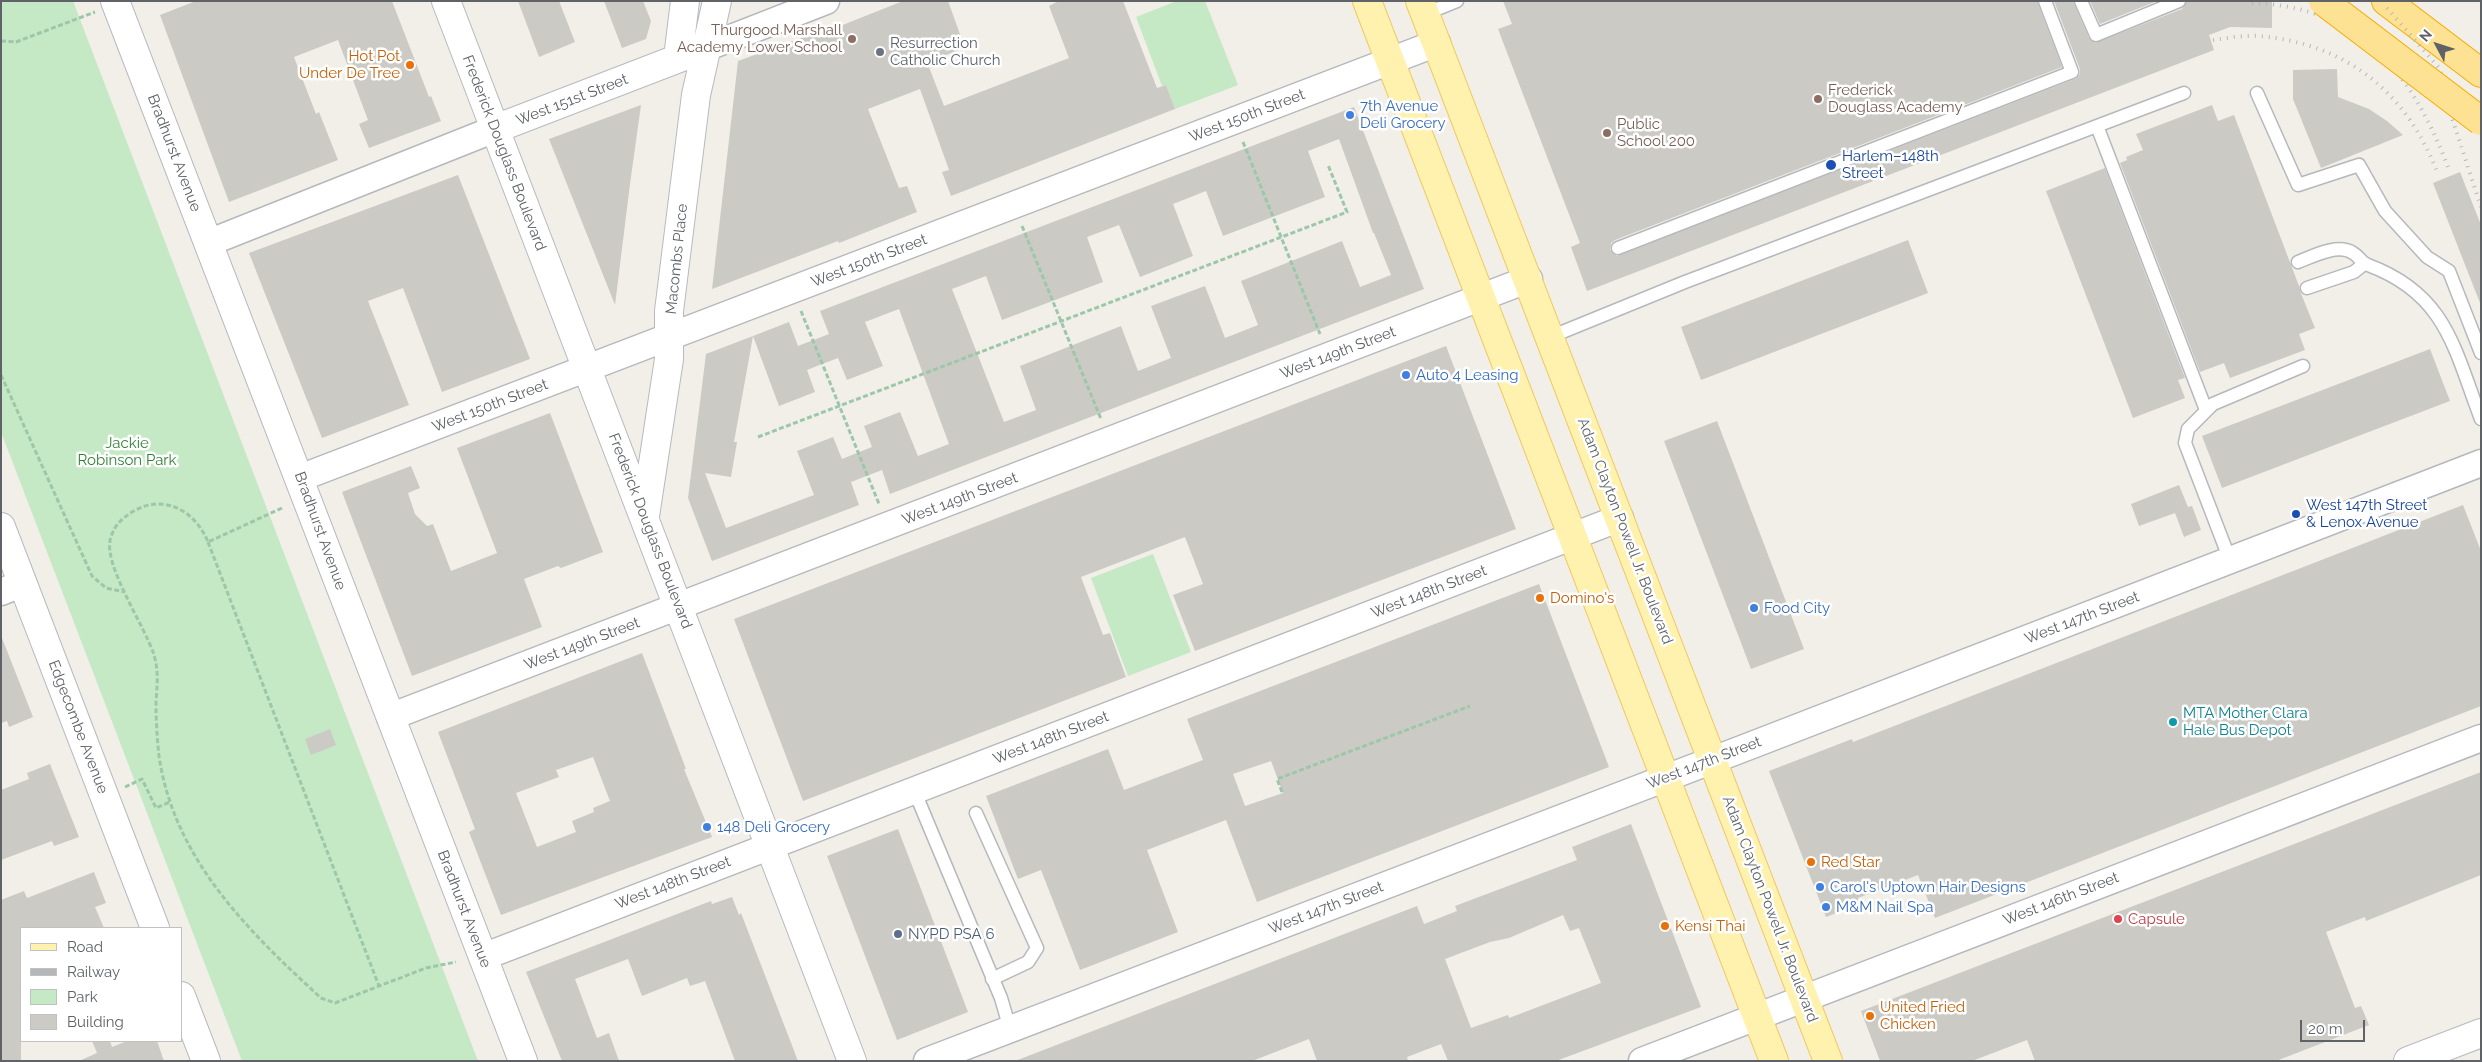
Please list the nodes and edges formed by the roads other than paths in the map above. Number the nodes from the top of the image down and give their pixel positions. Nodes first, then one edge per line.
1 (446, 1) edge
2 (685, 1) edge
3 (717, 1) edge
4 (826, 1) edge
5 (1367, 1) edge
6 (1457, 1) edge
7 (2045, 1) edge
8 (2082, 1) edge
9 (2179, 1) edge
10 (2323, 1) edge
11 (2386, 1) edge
12 (118, 2) edge
13 (1423, 8) edge
14 (1436, 43) junction
15 (708, 47) junction
16 (678, 58) junction
17 (1389, 60) junction
18 (2481, 73) edge
19 (2184, 93) dead end
20 (2257, 93) dead end
21 (2481, 121) edge
22 (2097, 126) junction
23 (495, 129) junction
24 (208, 242) junction
25 (1618, 248) dead end
26 (2298, 262) dead end
27 (2364, 264) junction
28 (1528, 279) junction
29 (2307, 288) dead end
30 (1481, 298) junction
31 (670, 337) junction
32 (1550, 337) junction
33 (2481, 353) edge
34 (2303, 366) dead end
35 (586, 369) junction
36 (2206, 410) junction
37 (2481, 419) edge
38 (2481, 464) edge
39 (300, 478) junction
40 (644, 517) junction
41 (1620, 518) junction
42 (1, 526) edge
43 (1572, 537) junction
44 (2230, 560) junction
45 (12, 587) edge
46 (679, 606) junction
47 (390, 717) junction
48 (2481, 738) edge
49 (1713, 760) junction
50 (1666, 778) junction
51 (914, 790) junction
52 (976, 813) dead end
53 (770, 846) junction
54 (155, 927) edge
55 (483, 957) junction
56 (992, 979) junction
57 (1804, 998) junction
58 (182, 999) edge
59 (1758, 1016) junction
60 (1010, 1029) junction
61 (2481, 1033) edge
62 (206, 1061) edge
63 (523, 1061) edge
64 (852, 1061) edge
65 (927, 1061) edge
66 (1642, 1061) edge
67 (1774, 1061) edge
68 (1828, 1061) edge
69 (2408, 1061) edge

1 - 23 street, Frederick Douglass Boulevard
2 - 16 street
3 - 15 street, Macombs Place
4 - 15 street, West 151st Street
5 - 17 main road
6 - 13 lane
7 - 25 lane
8 - 9 lane
10 - 21 highway, bridge
11 - 18 highway
12 - 24 street, Bradhurst Avenue
13 - 14 main road, Adam Clayton Powell Jr. Boulevard
14 - 17 street, West 150th Street
14 - 28 main road, Adam Clayton Powell Jr. Boulevard
15 - 16 street, West 151st Street
15 - 31 street, Macombs Place
16 - 23 street, West 151st Street
17 - 30 main road
17 - 31 street, West 150th Street
19 - 22 lane
20 - 33 lane
22 - 32 lane
22 - 36 lane
23 - 24 street, West 151st Street
23 - 35 street, Frederick Douglass Boulevard
24 - 39 street, Bradhurst Avenue
26 - 27 lane
27 - 29 lane
27 - 37 lane
28 - 30 street, West 149th Street
28 - 32 main road, Adam Clayton Powell Jr. Boulevard
30 - 43 main road
30 - 46 street, West 149th Street
31 - 35 street, West 150th Street
31 - 40 street, Macombs Place
32 - 41 main road, Adam Clayton Powell Jr. Boulevard
34 - 36 lane
35 - 39 street, West 150th Street
35 - 40 street, Frederick Douglass Boulevard
36 - 44 lane
38 - 44 street, West 147th Street
39 - 47 street, Bradhurst Avenue
40 - 46 street, Frederick Douglass Boulevard
41 - 43 street, West 148th Street
41 - 49 main road, Adam Clayton Powell Jr. Boulevard
42 - 45 street, Edgecombe Avenue
43 - 50 main road
43 - 51 street, West 148th Street
44 - 49 street, West 147th Street
45 - 54 street, Edgecombe Avenue
46 - 47 street, West 149th Street
46 - 53 street, Frederick Douglass Boulevard
47 - 55 street, Bradhurst Avenue
48 - 57 street, West 146th Street
49 - 50 street, West 147th Street
49 - 57 main road, Adam Clayton Powell Jr. Boulevard
50 - 59 main road
50 - 60 street, West 147th Street
51 - 53 street, West 148th Street
51 - 56 lane
52 - 56 lane
53 - 55 street, West 148th Street
53 - 64 street, Frederick Douglass Boulevard
55 - 63 street, Bradhurst Avenue
56 - 60 lane
57 - 59 street, West 146th Street
57 - 68 main road, Adam Clayton Powell Jr. Boulevard
58 - 62 street
59 - 66 street, West 146th Street
59 - 67 main road
60 - 65 street, West 147th Street
61 - 69 street

